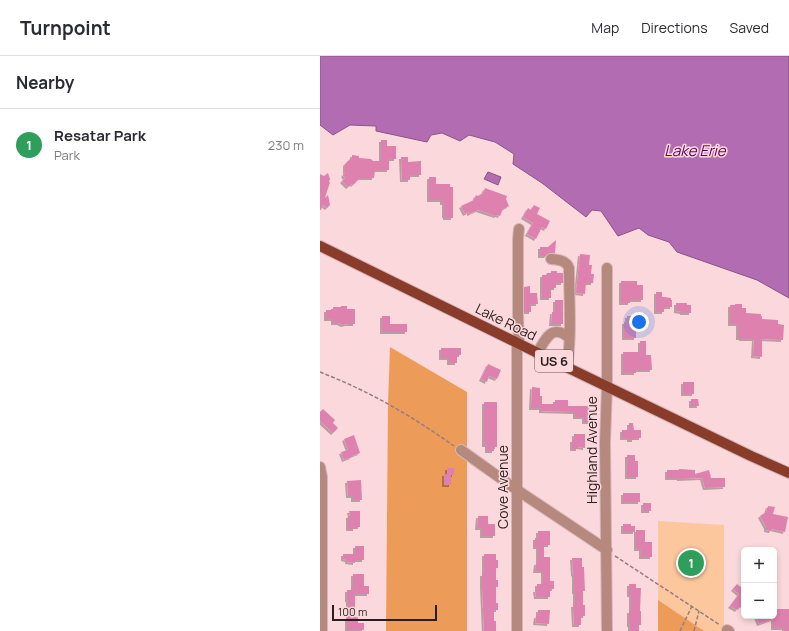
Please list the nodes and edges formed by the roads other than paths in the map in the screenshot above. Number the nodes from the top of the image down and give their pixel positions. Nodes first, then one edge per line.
1 (519, 229) dead end
2 (320, 246) edge
3 (551, 259) dead end
4 (607, 268) dead end
5 (569, 338) junction
6 (518, 343) junction
7 (537, 353) junction
8 (567, 367) junction
9 (607, 386) junction
10 (461, 450) road end
11 (320, 467) edge
12 (789, 473) edge
13 (517, 490) junction
14 (607, 550) junction
15 (322, 631) edge
16 (517, 631) edge
17 (607, 631) edge

1 - 6 street, Cove Avenue
2 - 6 main road, Lake Road / US 6
3 - 5 street
4 - 9 street, Highland Avenue
5 - 7 street
5 - 8 street
6 - 7 main road, Lake Road / US 6
6 - 13 street, Cove Avenue
7 - 8 main road, Lake Road / US 6
8 - 9 main road, Lake Road / US 6
9 - 12 main road, Lake Road / US 6
9 - 14 street, Highland Avenue
10 - 13 street
11 - 15 street
13 - 14 street
13 - 16 street, Cove Avenue
14 - 17 street, Highland Avenue

